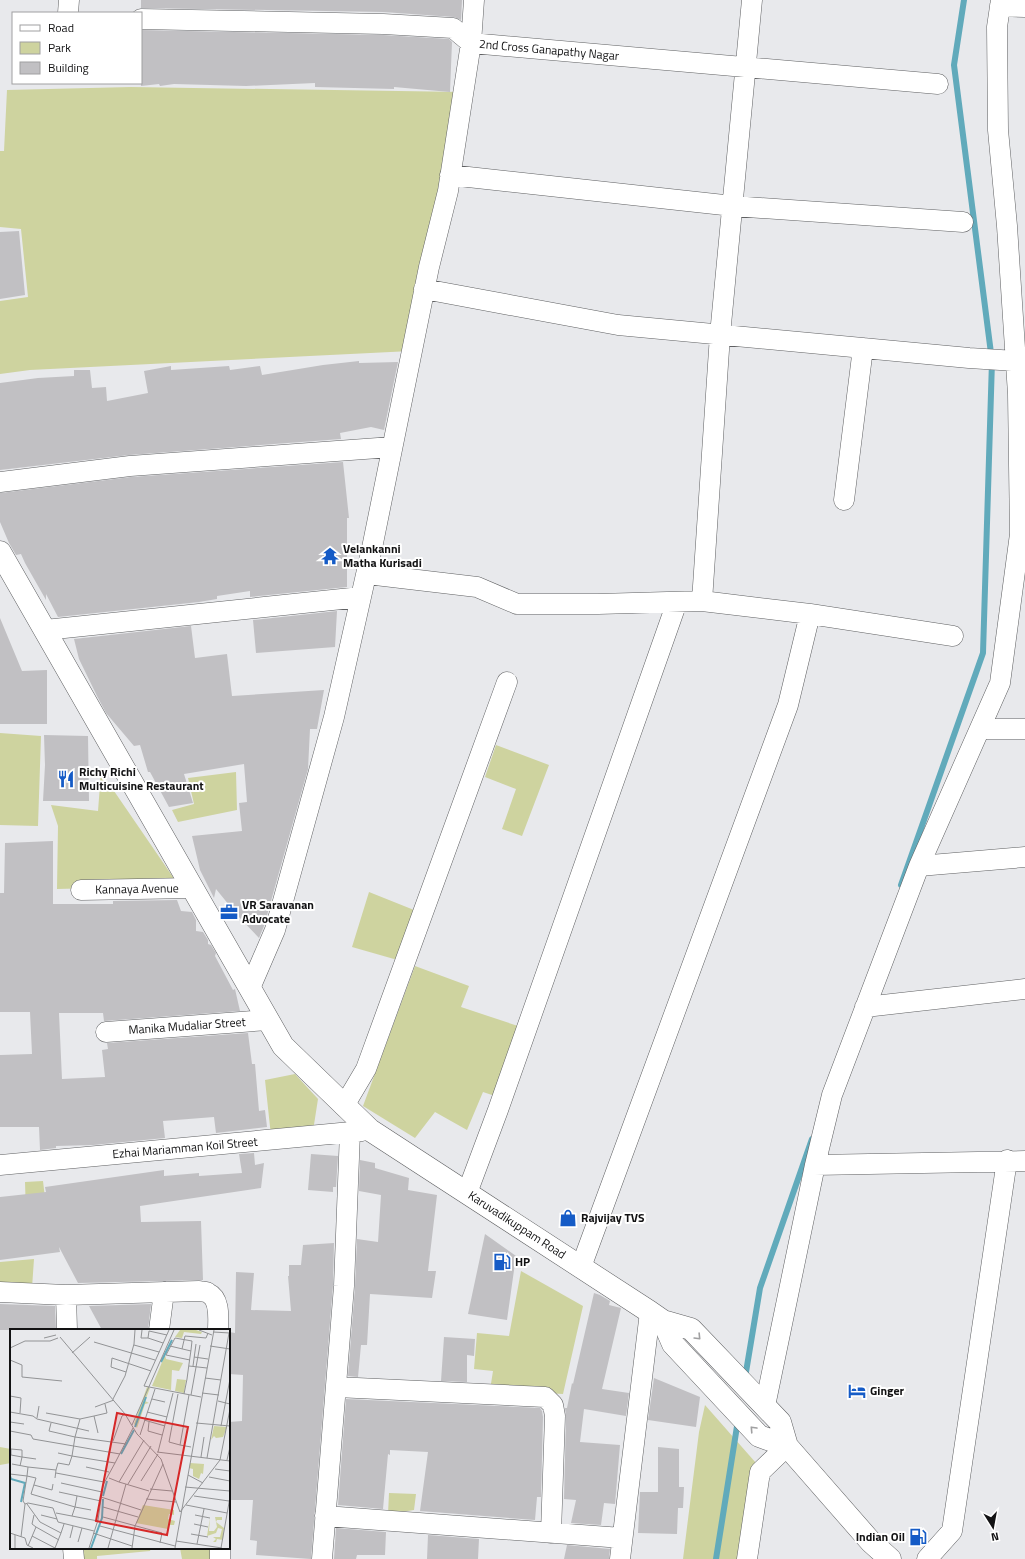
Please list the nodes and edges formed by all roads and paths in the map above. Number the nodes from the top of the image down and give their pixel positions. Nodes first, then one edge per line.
1 (68, 0) edge
2 (474, 0) edge
3 (752, 0) edge
4 (1001, 3) edge
5 (1025, 7) edge
6 (68, 12) edge
7 (142, 18) edge
8 (471, 43) junction
9 (746, 68) junction
10 (938, 84) dead end
11 (450, 175) junction
12 (733, 206) junction
13 (963, 222) dead end
14 (424, 290) junction
15 (1018, 295) edge
16 (720, 335) junction
17 (863, 348) junction
18 (1016, 361) junction
19 (1022, 428) edge
20 (392, 447) junction
21 (0, 482) edge
22 (844, 500) dead end
23 (0, 552) edge
24 (367, 574) junction
25 (1020, 578) edge
26 (361, 597) junction
27 (702, 601) junction
28 (677, 602) junction
29 (810, 614) junction
30 (45, 630) junction
31 (953, 636) dead end
32 (507, 682) dead end
33 (980, 729) junction
34 (1025, 729) edge
35 (1025, 856) edge
36 (919, 866) junction
37 (193, 888) junction
38 (81, 890) dead end
39 (250, 988) junction
40 (1025, 989) edge
41 (865, 1008) junction
42 (268, 1020) junction
43 (106, 1032) dead end
44 (344, 1106) junction
45 (360, 1131) junction
46 (1016, 1160) edge
47 (0, 1165) edge
48 (815, 1165) junction
49 (466, 1193) junction
50 (581, 1267) junction
51 (0, 1292) edge
52 (164, 1292) junction
53 (66, 1295) junction
54 (657, 1317) junction
55 (67, 1329) edge
56 (159, 1329) edge
57 (218, 1329) edge
58 (336, 1387) junction
59 (765, 1406) junction
60 (787, 1446) junction
61 (325, 1516) junction
62 (551, 1533) junction
63 (622, 1538) junction
64 (73, 1549) edge
65 (74, 1559) edge
66 (322, 1559) edge
67 (620, 1559) edge
68 (748, 1559) edge
69 (890, 1559) edge
70 (927, 1559) edge

1 - 6 street
2 - 8 street
3 - 9 street
4 - 5 street
4 - 15 street
7 - 8 street, 2nd Cross Ganapathy Nagar
8 - 9 street, 2nd Cross Ganapathy Nagar
8 - 11 street
9 - 10 street, 2nd Cross Ganapathy Nagar
9 - 12 street
11 - 12 street
11 - 14 street
12 - 13 street
12 - 16 street
14 - 16 street
14 - 20 street
15 - 18 street
16 - 17 street
16 - 27 street
17 - 18 street
17 - 22 street
18 - 19 street
19 - 25 street
20 - 21 street
20 - 24 street
23 - 30 street, Karuvadikuppam Road
24 - 26 street
24 - 28 street
25 - 33 street
26 - 30 street
26 - 39 street
27 - 28 street
27 - 29 street
28 - 49 street
29 - 31 street
29 - 50 street
30 - 37 street, Karuvadikuppam Road
32 - 44 street
33 - 34 street
33 - 36 street
35 - 36 street
36 - 41 street
37 - 38 street, Kannaya Avenue
37 - 39 street, Karuvadikuppam Road
39 - 42 street, Karuvadikuppam Road
40 - 41 street
41 - 48 street
42 - 43 street, Manika Mudaliar Street
42 - 44 street, Karuvadikuppam Road
44 - 45 street, Karuvadikuppam Road
45 - 47 street, Ezhai Mariamman Koil Street
45 - 49 street, Karuvadikuppam Road
45 - 58 street
46 - 48 street
46 - 70 street
48 - 59 street
49 - 50 street, Karuvadikuppam Road
50 - 54 street, Karuvadikuppam Road
51 - 53 street
52 - 53 street
52 - 56 street
52 - 57 street
53 - 55 street
54 -> 59 street
60 -> 54 street
54 - 63 street
58 - 61 street
58 - 62 street
59 - 60 street
60 - 68 street
60 - 69 street
61 - 62 street
61 - 66 street
62 - 63 street
63 - 67 street
64 - 65 street

